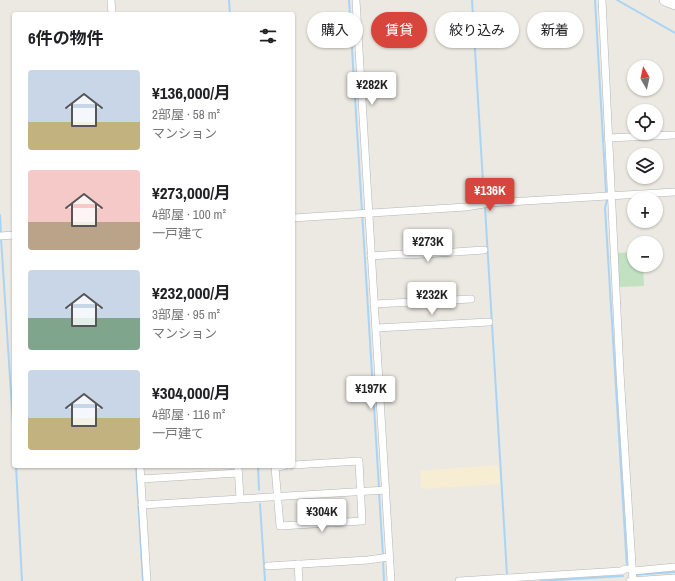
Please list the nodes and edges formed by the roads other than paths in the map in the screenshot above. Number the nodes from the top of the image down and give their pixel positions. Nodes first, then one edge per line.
1 (111, 0) edge
2 (356, 0) edge
3 (602, 0) edge
4 (665, 0) edge
5 (675, 4) edge
6 (112, 12) edge
7 (675, 135) edge
8 (608, 138) junction
9 (675, 192) edge
10 (612, 196) junction
11 (364, 213) junction
12 (295, 218) edge
13 (12, 235) edge
14 (1, 236) edge
15 (484, 250) dead end
16 (371, 256) junction
17 (471, 299) dead end
18 (374, 304) junction
19 (489, 322) dead end
20 (376, 328) junction
21 (295, 465) edge
22 (140, 468) edge
23 (275, 468) edge
24 (238, 469) edge
25 (141, 479) junction
26 (381, 490) junction
27 (360, 491) junction
28 (278, 496) junction
29 (240, 498) junction
30 (142, 505) junction
31 (385, 558) junction
32 (298, 564) junction
33 (268, 566) dead end
34 (675, 567) edge
35 (632, 575) edge
36 (675, 578) edge
37 (147, 581) edge
38 (299, 581) edge
39 (391, 581) edge
40 (459, 581) edge

1 - 6 street
2 - 11 street
3 - 8 street
4 - 5 main road
7 - 8 street
8 - 10 street
9 - 10 street
10 - 11 street
10 - 35 street
11 - 12 street
11 - 16 street
13 - 14 street
15 - 16 street
16 - 18 street
17 - 18 street
18 - 20 street
19 - 20 street
20 - 26 street
21 - 27 street
22 - 25 street
23 - 28 street
24 - 25 street
24 - 29 street
25 - 30 street
26 - 27 street
26 - 31 street
27 - 28 street
27 - 28 street
28 - 29 street
29 - 30 street
30 - 37 street
31 - 32 street
31 - 39 street
32 - 33 street
32 - 38 street
34 - 35 street
35 - 36 street
35 - 40 street

